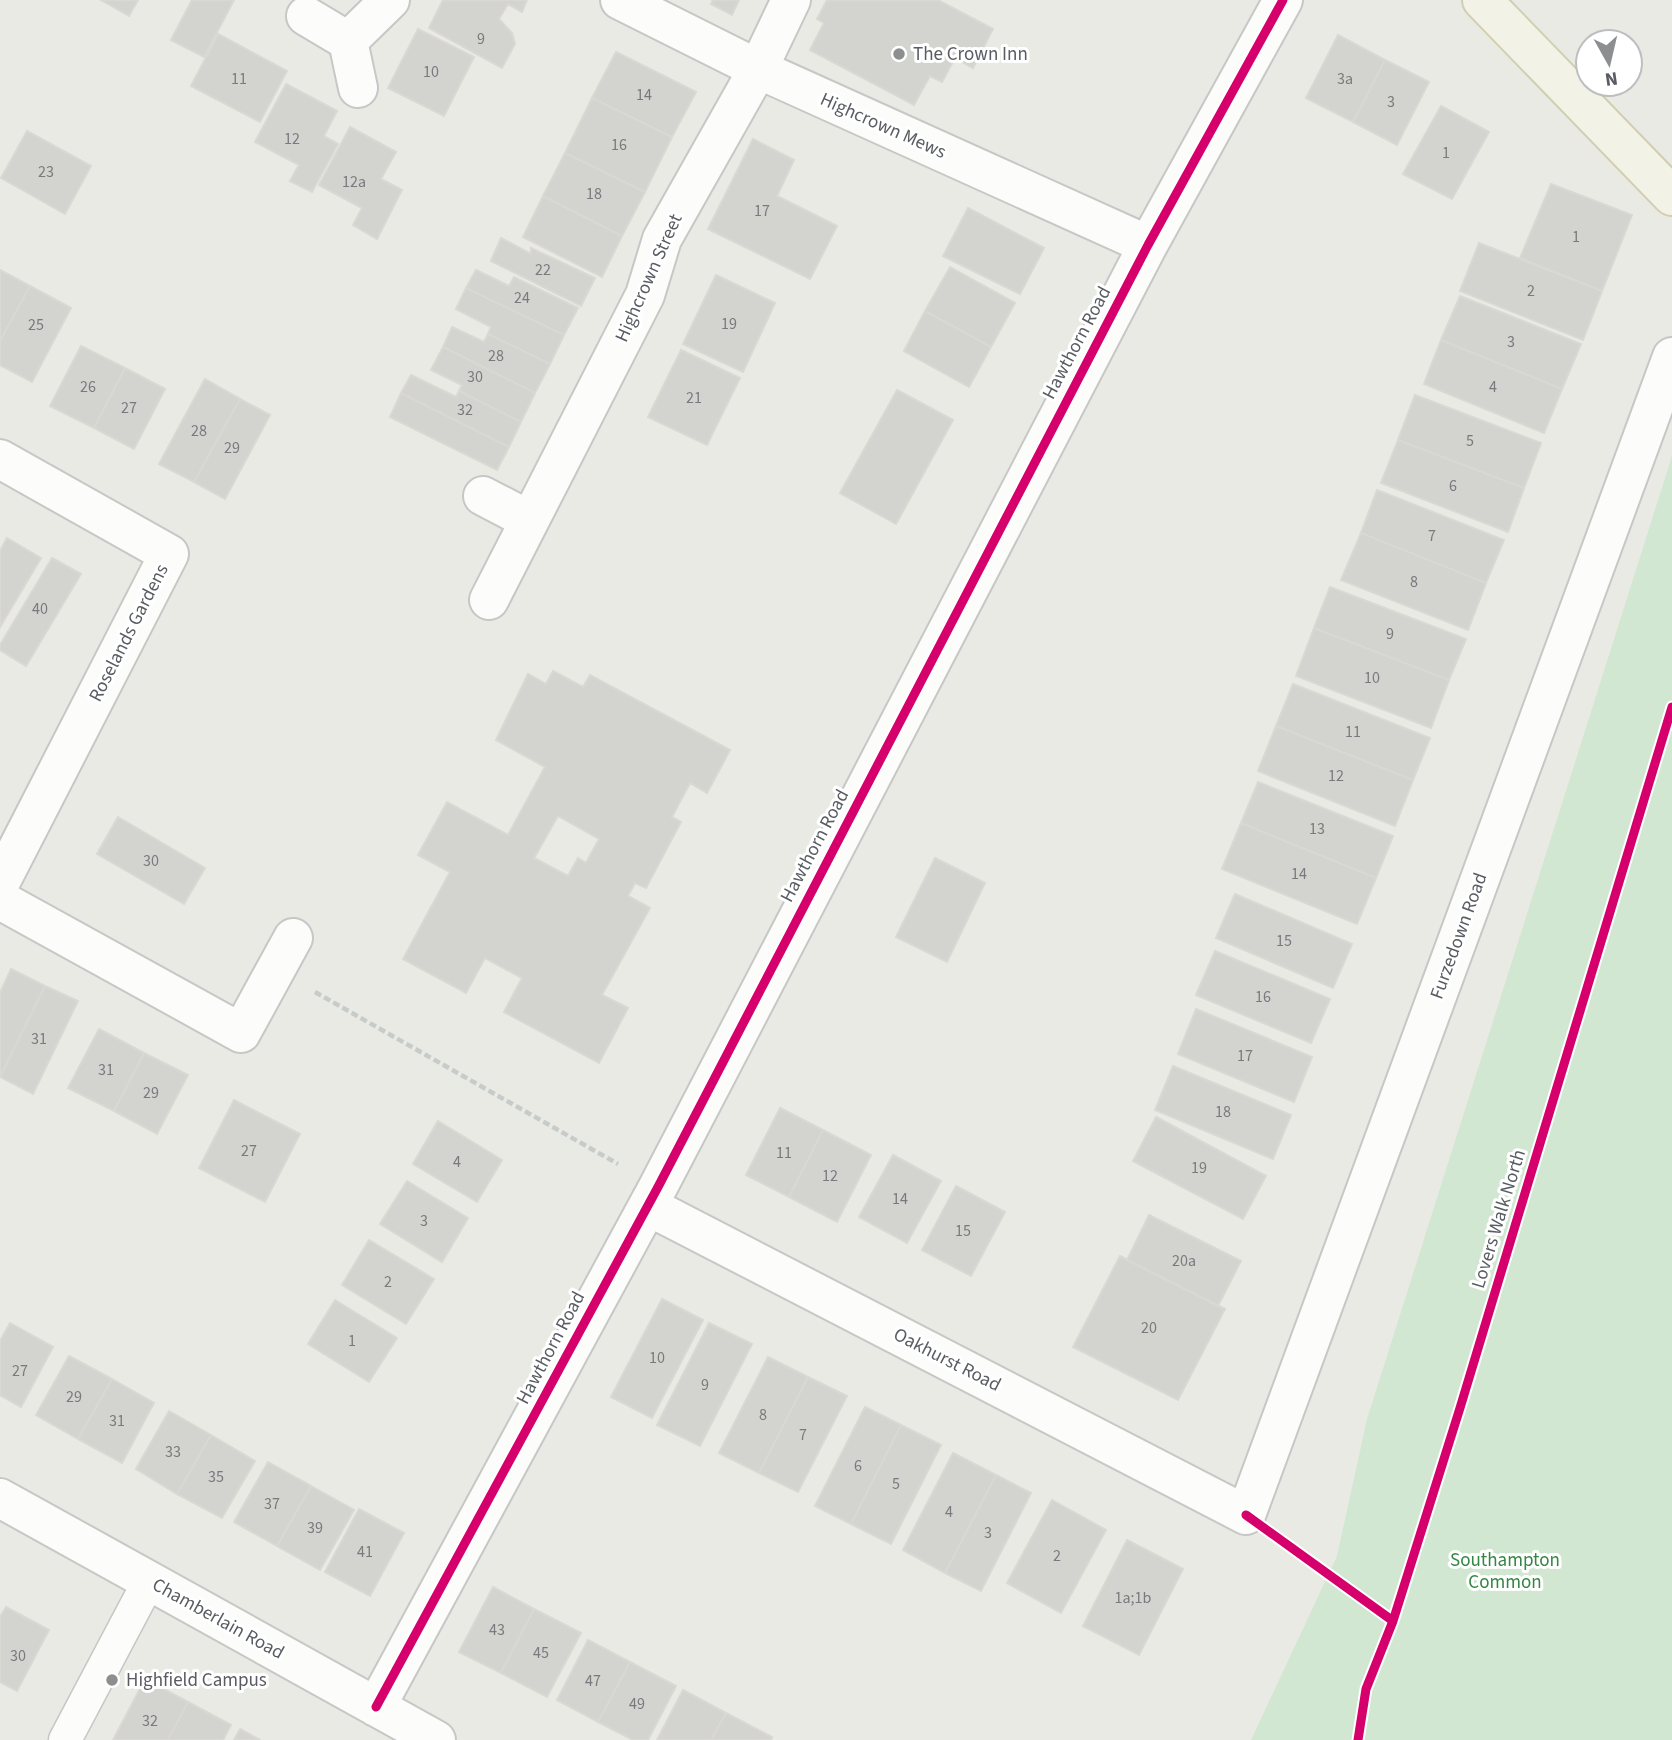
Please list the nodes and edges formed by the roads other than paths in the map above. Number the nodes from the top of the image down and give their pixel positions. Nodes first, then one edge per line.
1 (390, 0) edge
2 (620, 0) edge
3 (791, 0) edge
4 (1283, 0) edge
5 (1482, 0) edge
6 (306, 16) dead end
7 (348, 41) junction
8 (758, 69) junction
9 (358, 88) dead end
10 (1672, 196) edge
11 (1148, 246) junction
12 (1672, 357) edge
13 (0, 459) edge
14 (483, 496) dead end
15 (528, 520) junction
16 (489, 600) dead end
17 (0, 883) edge
18 (0, 900) edge
19 (285, 954) road end
20 (653, 1196) junction
21 (0, 1498) edge
22 (1246, 1515) joint
23 (149, 1581) junction
24 (376, 1707) junction
25 (65, 1740) edge
26 (436, 1740) edge

1 - 7 street
2 - 8 street, Highcrown Mews
3 - 8 street, Highcrown Street
4 - 11 street, Hawthorn Road
5 - 10 main road
6 - 7 street
7 - 9 street
8 - 11 street, Highcrown Mews
8 - 15 street, Highcrown Street
11 - 20 street, Hawthorn Road
12 - 22 street, Furzedown Road
13 - 17 street, Roselands Gardens
14 - 15 street
15 - 16 street, Highcrown Street
18 - 19 street
20 - 22 street, Oakhurst Road
20 - 24 street, Hawthorn Road
21 - 23 street, Chamberlain Road
23 - 24 street, Chamberlain Road
23 - 25 lane
24 - 26 street, Chamberlain Road

